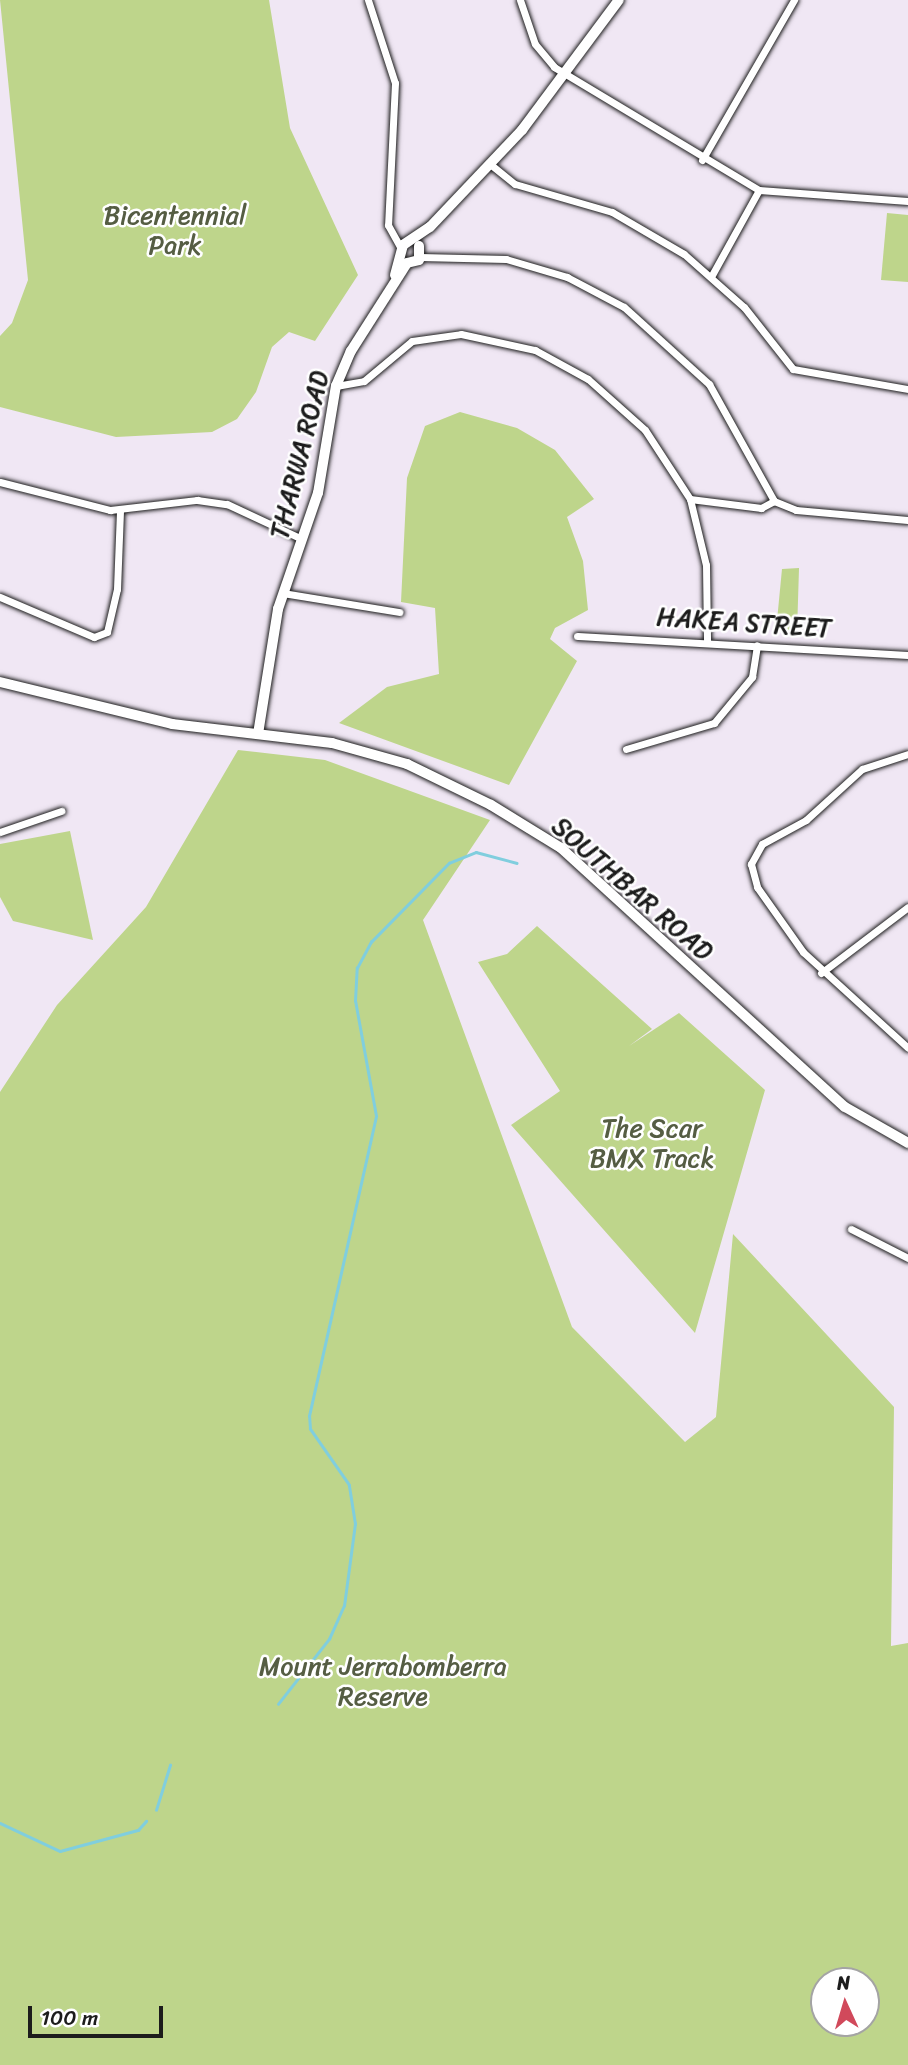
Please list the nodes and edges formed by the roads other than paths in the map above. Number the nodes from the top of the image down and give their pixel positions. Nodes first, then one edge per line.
1 (368, 0) edge
2 (520, 0) edge
3 (619, 0) edge
4 (794, 0) edge
5 (567, 76) junction
6 (702, 160) junction
7 (490, 164) junction
8 (759, 190) junction
9 (908, 201) edge
10 (410, 252) junction
11 (712, 275) junction
12 (336, 386) junction
13 (908, 388) edge
14 (0, 482) edge
15 (690, 499) junction
16 (774, 501) junction
17 (120, 510) junction
18 (908, 520) edge
19 (302, 539) junction
20 (283, 593) junction
21 (0, 597) edge
22 (399, 612) dead end
23 (577, 636) dead end
24 (707, 641) junction
25 (757, 645) junction
26 (908, 655) edge
27 (0, 682) edge
28 (258, 734) junction
29 (626, 750) dead end
30 (908, 754) edge
31 (61, 811) dead end
32 (0, 832) edge
33 (908, 907) edge
34 (821, 973) junction
35 (908, 1048) edge
36 (908, 1143) edge
37 (851, 1229) dead end
38 (908, 1258) edge

1 - 10 street
2 - 5 street
3 - 5 main road
4 - 6 street
5 - 6 street
5 - 7 main road
6 - 8 street
7 - 10 main road
7 - 11 street
8 - 9 street
8 - 11 street
10 - 12 main road, THARWA ROAD
10 - 16 street
11 - 13 street
12 - 15 street
12 - 19 main road, THARWA ROAD
14 - 17 street
15 - 16 street
15 - 24 street
16 - 18 street
17 - 19 street
17 - 21 street
19 - 20 main road, THARWA ROAD
20 - 22 street
20 - 28 main road, THARWA ROAD
23 - 24 street, HAKEA STREET
24 - 25 street, HAKEA STREET
25 - 26 street, HAKEA STREET
25 - 29 street
27 - 28 main road, SOUTHBAR ROAD
28 - 36 main road, SOUTHBAR ROAD
30 - 34 street
31 - 32 street
33 - 34 street
34 - 35 street
37 - 38 street

